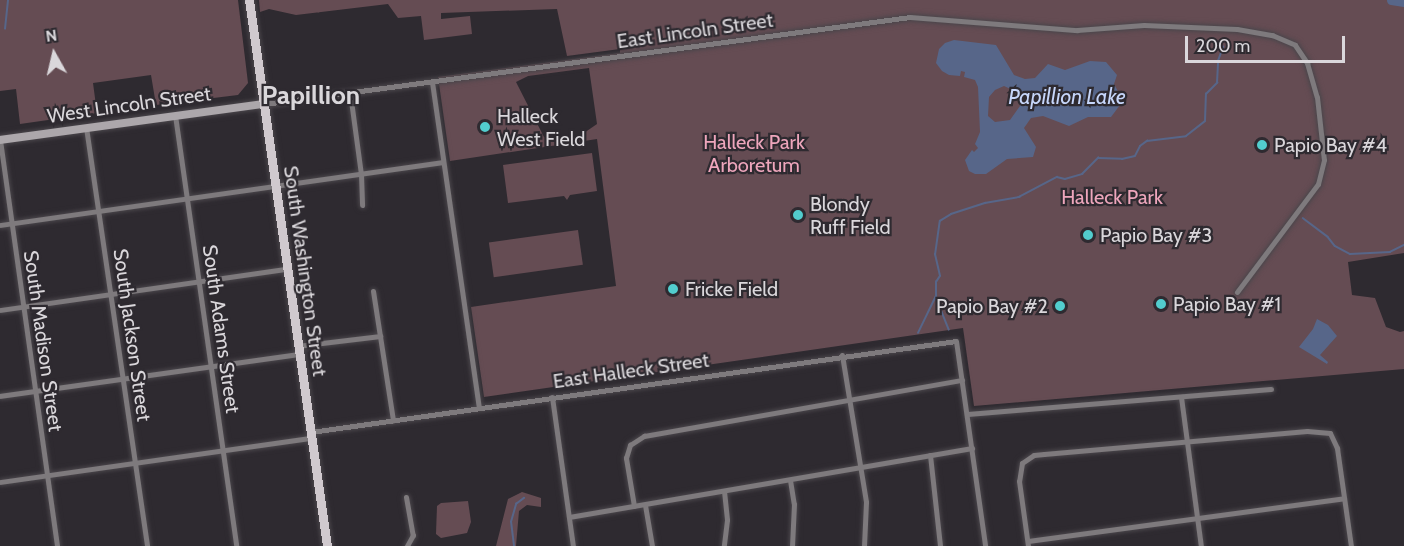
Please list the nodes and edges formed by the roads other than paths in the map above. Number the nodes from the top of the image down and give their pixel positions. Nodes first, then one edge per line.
1 (249, 2) edge
2 (432, 82) junction
3 (350, 93) junction
4 (264, 104) junction
5 (175, 115) junction
6 (86, 128) junction
7 (0, 140) edge
8 (443, 162) junction
9 (361, 174) junction
10 (276, 186) junction
11 (188, 198) junction
12 (362, 205) dead end
13 (99, 211) junction
14 (12, 223) junction
15 (0, 225) edge
16 (286, 268) junction
17 (200, 281) junction
18 (373, 291) dead end
19 (1237, 292) dead end
20 (111, 295) junction
21 (24, 307) junction
22 (0, 310) edge
23 (380, 336) junction
24 (298, 350) junction
25 (842, 355) junction
26 (211, 366) junction
27 (123, 378) junction
28 (962, 380) junction
29 (1271, 389) dead end
30 (35, 391) junction
31 (0, 396) edge
32 (552, 397) junction
33 (1181, 397) junction
34 (849, 399) junction
35 (479, 408) junction
36 (967, 414) junction
37 (393, 420) junction
38 (311, 435) junction
39 (1186, 441) junction
40 (972, 448) junction
41 (223, 450) junction
42 (930, 455) junction
43 (135, 463) junction
44 (862, 467) junction
45 (47, 475) junction
46 (790, 480) junction
47 (0, 482) edge
48 (724, 491) junction
49 (406, 497) dead end
50 (1344, 498) junction
51 (645, 505) junction
52 (634, 507) junction
53 (569, 517) junction
54 (1197, 518) junction
55 (1028, 544) edge
56 (57, 546) edge
57 (147, 546) edge
58 (236, 546) edge
59 (327, 546) edge
60 (407, 546) edge
61 (573, 546) edge
62 (652, 546) edge
63 (724, 546) edge
64 (792, 546) edge
65 (864, 546) edge
66 (940, 546) edge
67 (985, 546) edge
68 (1201, 546) edge
69 (1351, 546) edge

1 - 4 main road, South Washington Street
2 - 3 street, East Lincoln Street
2 - 8 street
2 - 19 street, East Lincoln Street
3 - 4 street, East Lincoln Street
3 - 9 street
4 - 5 street, West Lincoln Street
4 - 10 main road, South Washington Street
5 - 6 street, West Lincoln Street
5 - 11 street, South Adams Street
6 - 7 street, West Lincoln Street
6 - 13 street, South Jackson Street
7 - 14 street, South Madison Street
8 - 9 street
8 - 35 street
9 - 10 street
9 - 12 street
10 - 11 street
10 - 16 main road, South Washington Street
11 - 13 street
11 - 17 street, South Adams Street
13 - 14 street
13 - 20 street, South Jackson Street
14 - 15 street
14 - 21 street, South Madison Street
16 - 17 street
16 - 24 main road, South Washington Street
17 - 20 street
17 - 26 street, South Adams Street
18 - 23 street
20 - 21 street
20 - 27 street, South Jackson Street
21 - 22 street
21 - 30 street, South Madison Street
23 - 24 street
23 - 37 street
24 - 26 street
24 - 38 main road, South Washington Street
25 - 28 street, East Halleck Street
25 - 32 street, East Halleck Street
25 - 34 street
26 - 27 street
26 - 41 street, South Adams Street
27 - 30 street
27 - 43 street, South Jackson Street
28 - 34 street
28 - 36 street
29 - 33 street
30 - 31 street
30 - 45 street, South Madison Street
32 - 35 street, East Halleck Street
32 - 53 street
33 - 36 street
33 - 39 street
34 - 44 street
34 - 52 street
35 - 37 street, East Halleck Street
36 - 40 street
37 - 38 street, East Halleck Street
38 - 41 street, East Halleck Street
38 - 59 main road, South Washington Street
39 - 50 street
39 - 54 street
39 - 55 street
40 - 42 street
40 - 67 street
41 - 43 street, East Halleck Street
41 - 58 street, South Adams Street
42 - 44 street
42 - 66 street
43 - 45 street, East Halleck Street
43 - 57 street, South Jackson Street
44 - 46 street
44 - 65 street
45 - 47 street, East Halleck Street
45 - 56 street, South Madison Street
46 - 48 street
46 - 64 street
48 - 51 street
48 - 63 street
49 - 60 street
50 - 54 street
50 - 69 street
51 - 52 street
51 - 62 street
52 - 53 street
53 - 61 street
54 - 55 street
54 - 68 street

